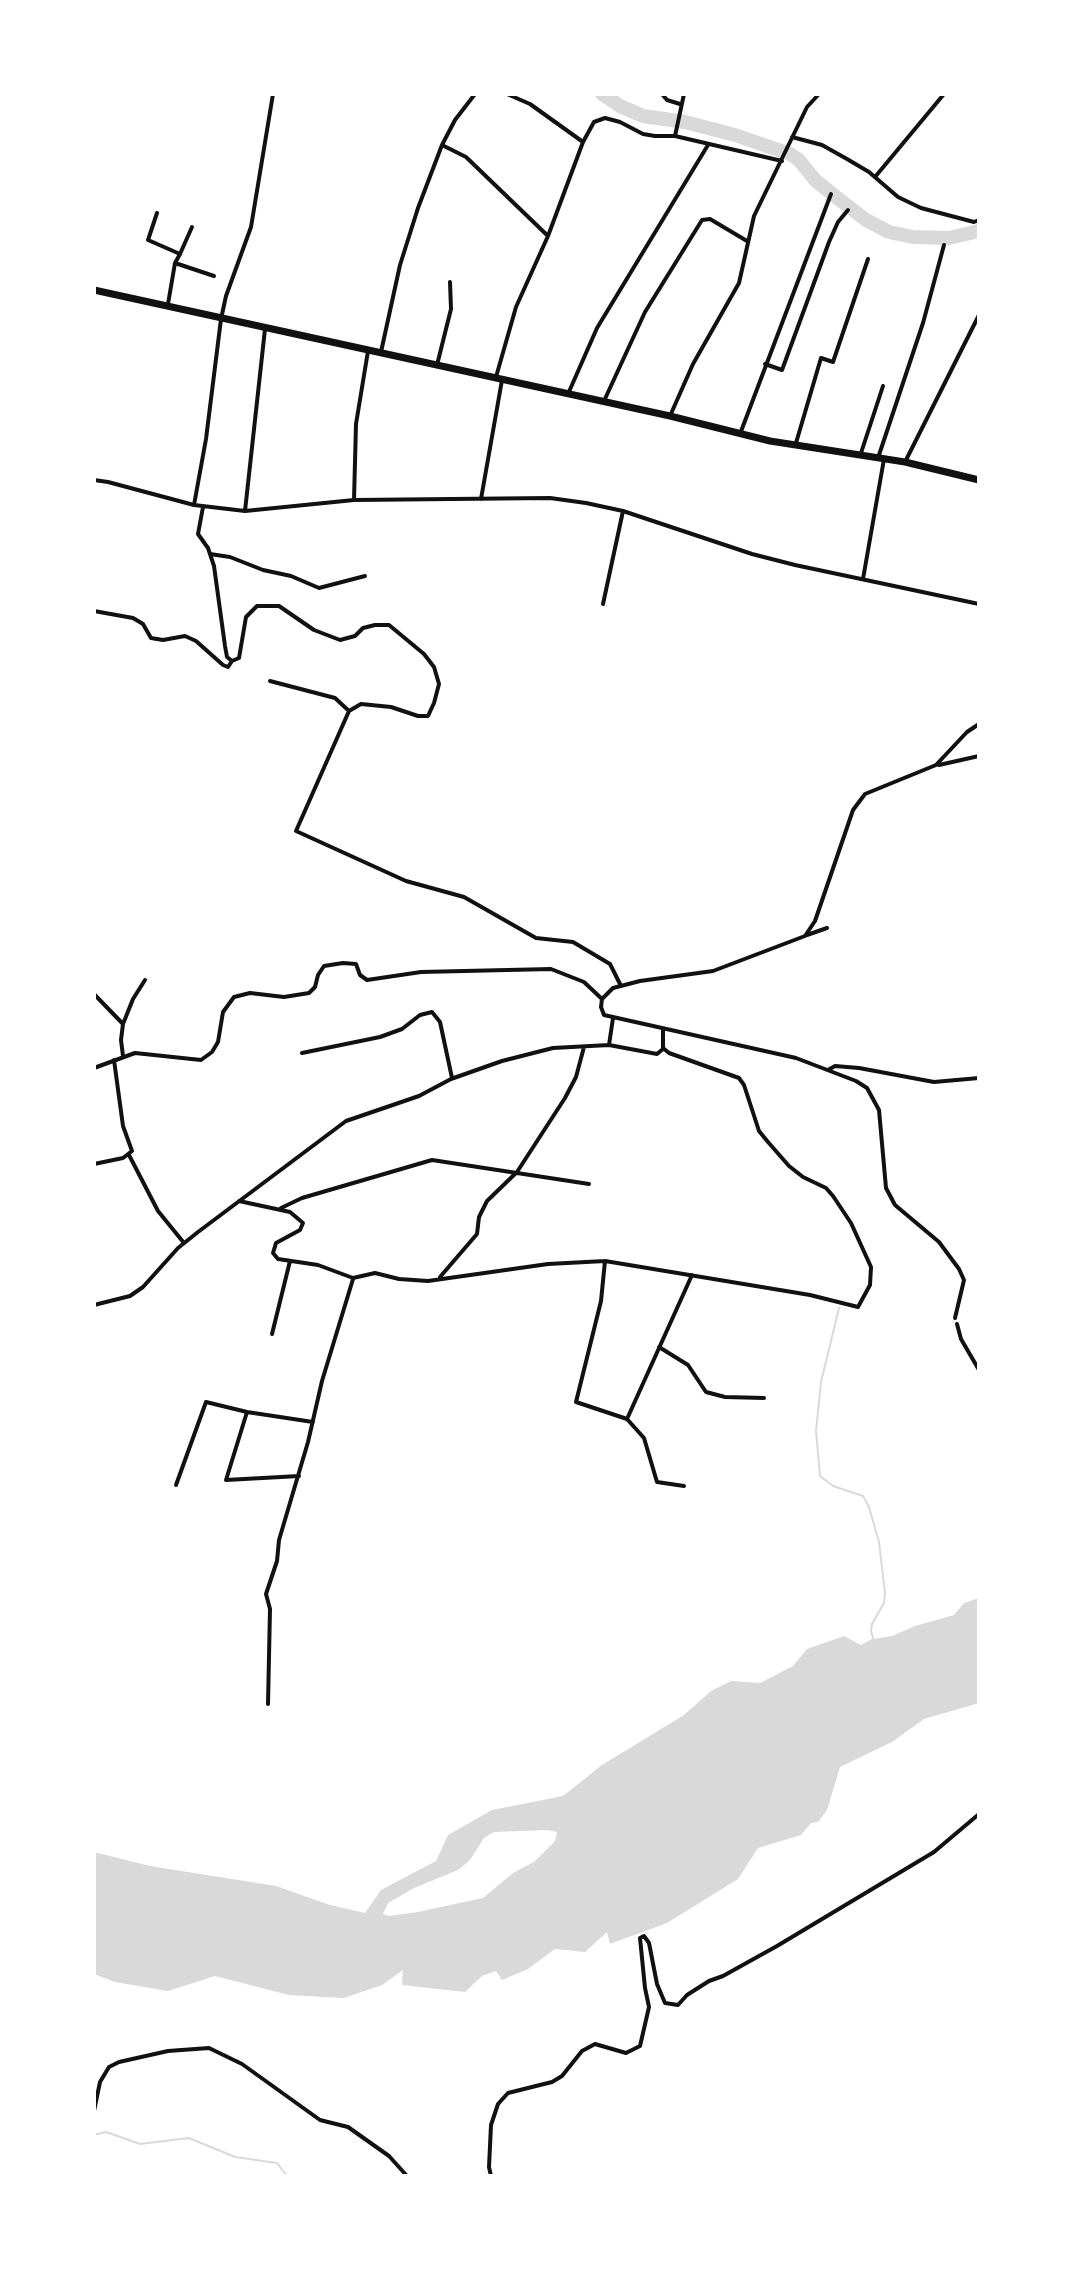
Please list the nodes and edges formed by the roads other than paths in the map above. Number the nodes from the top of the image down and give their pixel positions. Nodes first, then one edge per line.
1 (273, 94) edge
2 (475, 94) edge
3 (507, 94) edge
4 (662, 94) edge
5 (684, 94) edge
6 (819, 94) edge
7 (944, 94) edge
8 (680, 104) junction
9 (675, 136) junction
10 (792, 137) junction
11 (583, 142) junction
12 (442, 145) junction
13 (708, 145) junction
14 (783, 159) junction
15 (875, 177) junction
16 (831, 194) dead end
17 (848, 210) dead end
18 (157, 213) dead end
19 (979, 220) edge
20 (192, 227) dead end
21 (548, 236) junction
22 (747, 241) junction
23 (944, 245) dead end
24 (180, 254) junction
25 (868, 259) dead end
26 (175, 263) junction
27 (214, 276) dead end
28 (450, 282) dead end
29 (94, 290) edge
30 (167, 307) junction
31 (979, 315) edge
32 (221, 319) junction
33 (265, 329) junction
34 (368, 348) junction
35 (381, 352) junction
36 (765, 364) junction
37 (437, 365) junction
38 (499, 379) junction
39 (883, 386) dead end
40 (568, 394) junction
41 (604, 401) junction
42 (670, 416) junction
43 (740, 434) junction
44 (795, 446) junction
45 (861, 456) junction
46 (881, 459) junction
47 (905, 462) junction
48 (94, 480) edge
49 (979, 480) edge
50 (481, 499) junction
51 (354, 500) junction
52 (194, 505) junction
53 (203, 507) junction
54 (245, 511) junction
55 (623, 511) junction
56 (210, 554) junction
57 (365, 576) dead end
58 (863, 579) junction
59 (603, 604) dead end
60 (979, 604) edge
61 (94, 611) edge
62 (232, 661) junction
63 (270, 681) dead end
64 (349, 711) junction
65 (979, 724) edge
66 (979, 756) edge
67 (936, 765) junction
68 (827, 928) dead end
69 (805, 936) junction
70 (145, 980) dead end
71 (621, 986) junction
72 (94, 994) edge
73 (602, 999) junction
74 (613, 1018) junction
75 (123, 1024) junction
76 (663, 1029) junction
77 (609, 1045) junction
78 (584, 1047) junction
79 (663, 1048) junction
80 (302, 1053) dead end
81 (123, 1056) junction
82 (114, 1060) junction
83 (94, 1068) edge
84 (828, 1070) junction
85 (452, 1078) junction
86 (979, 1078) edge
87 (129, 1155) junction
88 (94, 1164) edge
89 (517, 1172) junction
90 (589, 1184) dead end
91 (239, 1201) junction
92 (279, 1209) junction
93 (184, 1243) junction
94 (290, 1261) junction
95 (605, 1261) junction
96 (692, 1275) junction
97 (353, 1278) junction
98 (438, 1279) junction
99 (94, 1305) edge
100 (272, 1334) dead end
101 (659, 1347) junction
102 (979, 1370) edge
103 (764, 1398) dead end
104 (247, 1412) junction
105 (627, 1419) junction
106 (313, 1422) junction
107 (299, 1476) junction
108 (176, 1485) dead end
109 (684, 1486) dead end
110 (268, 1704) dead end
111 (979, 1814) edge
112 (94, 2111) edge
113 (407, 2176) edge
114 (491, 2176) edge

1 - 32 street
2 - 12 street
3 - 11 street
4 - 8 street
5 - 8 street
6 - 10 street
7 - 15 street
8 - 9 street
9 - 11 street
9 - 13 street
10 - 14 street
10 - 15 street
11 - 21 street
12 - 21 street
12 - 35 street
13 - 14 street
13 - 40 street
14 - 22 street
15 - 19 street
16 - 36 street
17 - 36 street
18 - 24 street
20 - 24 street
21 - 38 street
22 - 41 street
22 - 42 street
23 - 46 street
24 - 26 street
25 - 44 street
26 - 27 street
26 - 30 street
28 - 37 street
29 - 30 main road
30 - 32 main road
31 - 47 street
32 - 33 main road
32 - 52 street
33 - 34 main road
33 - 54 street
34 - 35 main road
34 - 51 street
35 - 37 main road
36 - 43 street
37 - 38 main road
38 - 40 main road
38 - 50 street
39 - 45 street
40 - 41 main road
41 - 42 main road
42 - 43 main road
43 - 44 main road
44 - 45 main road
45 - 46 main road
46 - 47 main road
46 - 58 street
47 - 49 main road
48 - 52 street
50 - 51 street
50 - 55 street
51 - 54 street
52 - 53 street
53 - 54 street
53 - 56 street
55 - 58 street
55 - 59 street
56 - 57 street
56 - 62 street
58 - 60 street
61 - 62 street
62 - 64 street
63 - 64 street
64 - 71 street
65 - 67 street
66 - 67 street
67 - 69 street
68 - 69 street
69 - 71 street
70 - 75 street
71 - 73 street
72 - 75 street
73 - 74 street
73 - 81 street
74 - 76 street
74 - 77 street
75 - 81 street
76 - 79 street
76 - 84 street
77 - 78 street
77 - 79 street
78 - 85 street
78 - 89 street
79 - 96 street
80 - 85 street
81 - 82 street
82 - 83 street
82 - 87 street
84 - 86 street
84 - 102 street
85 - 91 street
87 - 88 street
87 - 93 street
89 - 90 street
89 - 92 street
89 - 98 street
91 - 92 street
91 - 93 street
92 - 94 street
93 - 99 street
94 - 97 street
94 - 100 street
95 - 96 street
95 - 98 street
95 - 105 street
96 - 101 street
97 - 98 street
97 - 106 street
101 - 103 street
101 - 105 street
104 - 106 street
104 - 107 street
104 - 108 street
105 - 109 street
106 - 107 street
107 - 110 street
111 - 114 street
112 - 113 street

